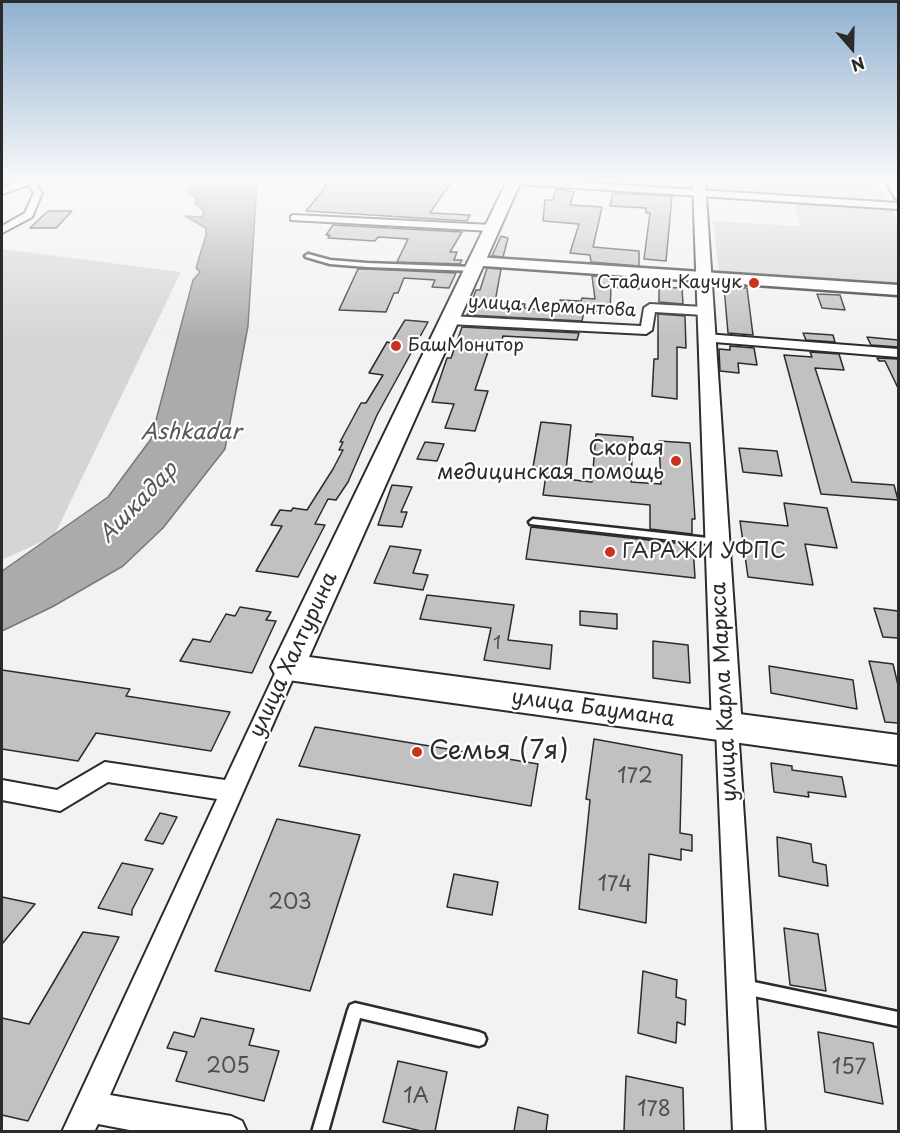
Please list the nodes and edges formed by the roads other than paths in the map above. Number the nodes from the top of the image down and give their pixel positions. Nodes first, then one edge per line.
1 (489, 234) edge
2 (701, 234) edge
3 (308, 256) dead end
4 (474, 266) junction
5 (702, 278) junction
6 (898, 290) edge
7 (704, 311) junction
8 (449, 320) junction
9 (706, 338) junction
10 (898, 353) edge
11 (533, 522) dead end
12 (717, 542) junction
13 (288, 667) junction
14 (727, 728) junction
15 (898, 750) edge
16 (2, 790) edge
17 (232, 791) junction
18 (741, 987) junction
19 (898, 1019) edge
20 (479, 1038) dead end
21 (84, 1119) edge
22 (231, 1131) edge
23 (320, 1131) edge
24 (749, 1131) edge

1 - 4 main road, улица Халтурина
2 - 5 street, улица Карла Маркса
3 - 4 lane
4 - 5 main road
4 - 8 main road, улица Халтурина
5 - 6 main road
5 - 7 street, улица Карла Маркса
7 - 8 street, улица Лермонтова
7 - 9 street, улица Карла Маркса
8 - 13 main road, улица Халтурина
9 - 10 street
9 - 12 street, улица Карла Маркса
11 - 12 lane
12 - 14 street, улица Карла Маркса
13 - 14 main road, улица Баумана
13 - 17 street, улица Халтурина
14 - 15 main road, улица Баумана
14 - 18 street, улица Карла Маркса
16 - 17 street
17 - 21 street, улица Халтурина
18 - 19 lane
18 - 24 street, улица Карла Маркса
20 - 23 lane
21 - 22 street

